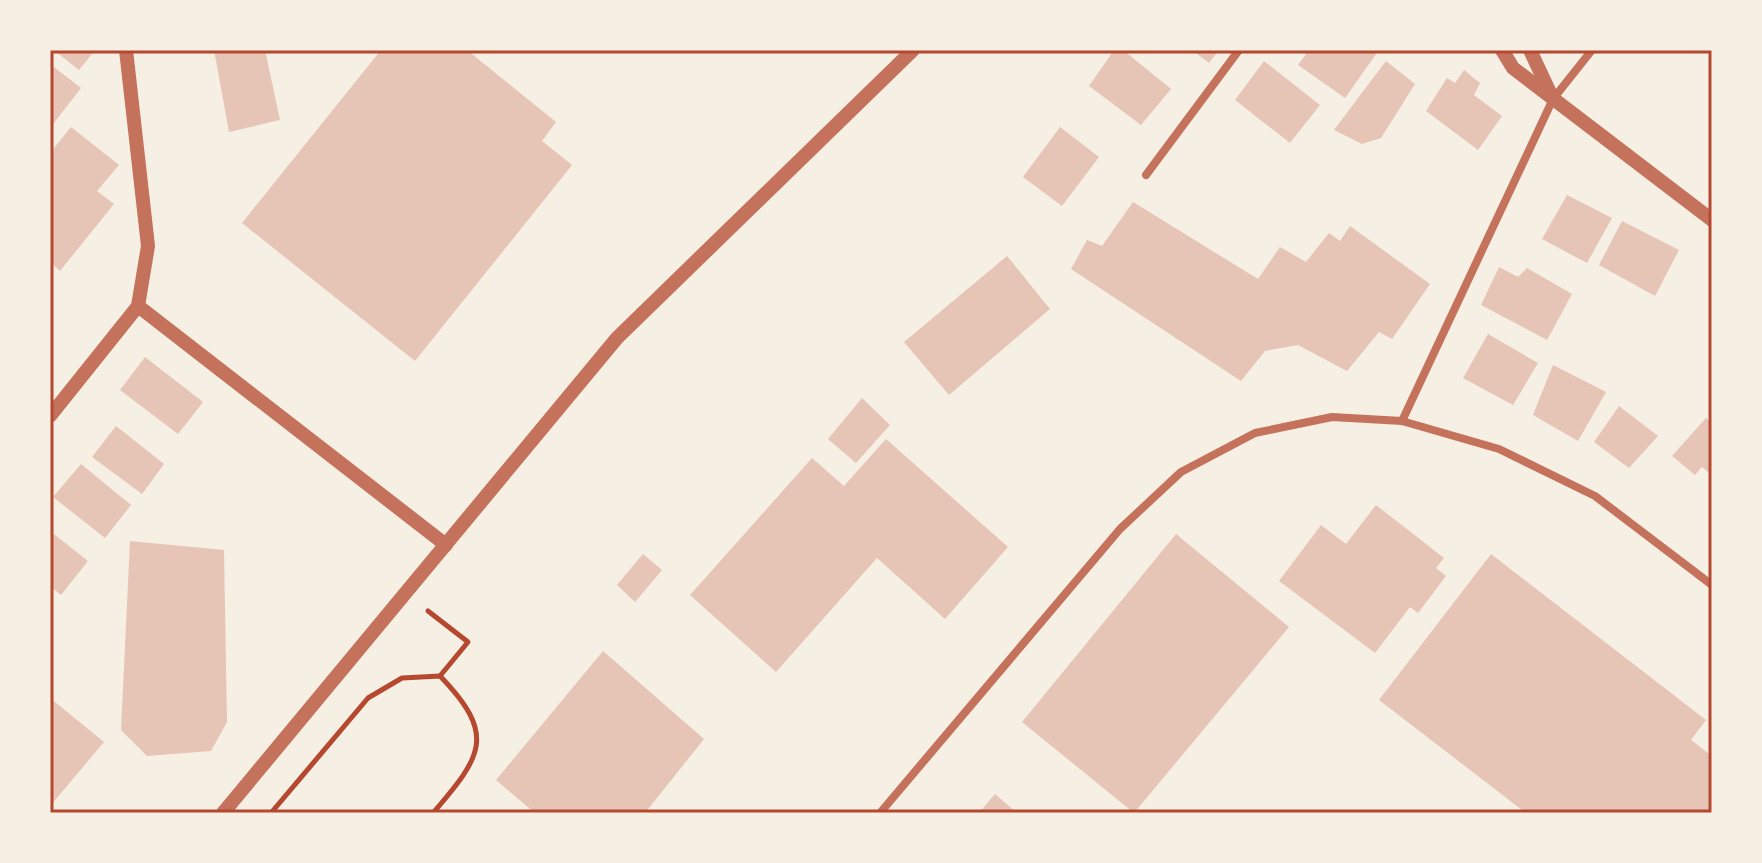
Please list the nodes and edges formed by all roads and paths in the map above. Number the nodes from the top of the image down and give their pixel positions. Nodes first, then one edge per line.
1 (126, 50) edge
2 (913, 50) edge
3 (1239, 50) edge
4 (1502, 50) edge
5 (1530, 50) edge
6 (1592, 50) edge
7 (1553, 99) junction
8 (1146, 175) dead end
9 (1712, 220) edge
10 (138, 306) junction
11 (50, 416) edge
12 (1402, 421) junction
13 (446, 545) junction
14 (1712, 585) edge
15 (415, 619) dead end
16 (440, 676) junction
17 (223, 813) edge
18 (271, 813) edge
19 (433, 813) edge
20 (880, 813) edge

1 - 10 street
2 - 13 street
3 - 8 street
4 - 7 street
5 - 7 street
6 - 7 street
7 - 9 street
7 - 12 street
10 - 11 street
10 - 13 street
12 - 14 street
12 - 20 street
13 - 17 street
15 - 16 path
16 - 18 path
16 - 19 path

